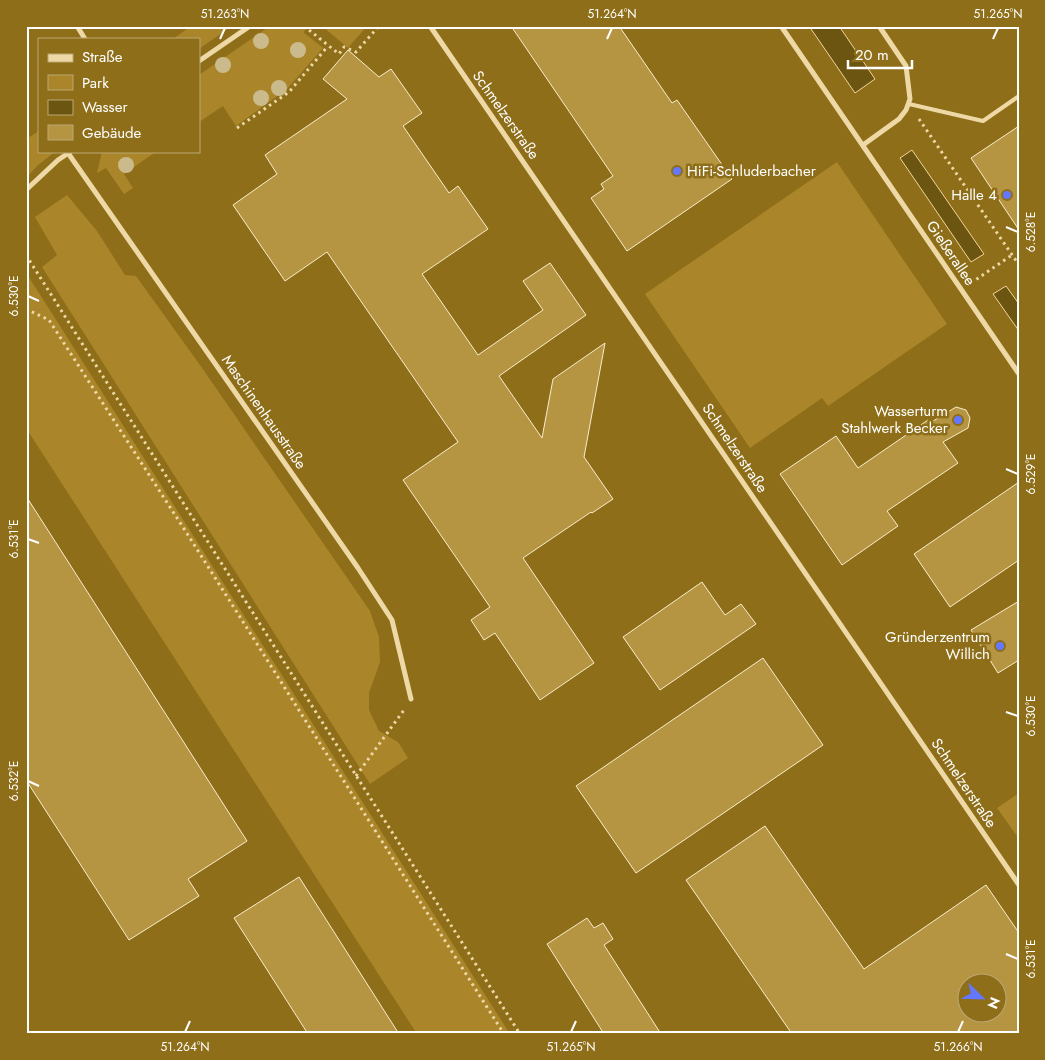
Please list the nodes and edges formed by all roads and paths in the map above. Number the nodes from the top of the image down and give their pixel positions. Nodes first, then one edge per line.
1 (77, 26) edge
2 (250, 26) edge
3 (304, 26) edge
4 (379, 26) edge
5 (430, 26) edge
6 (781, 26) edge
7 (879, 26) edge
8 (85, 38) edge
9 (328, 46) junction
10 (200, 60) edge
11 (1019, 96) edge
12 (909, 104) junction
13 (237, 128) dead end
14 (863, 145) junction
15 (69, 152) edge
16 (26, 190) edge
17 (26, 255) edge
18 (1012, 255) junction
19 (1019, 265) edge
20 (980, 278) dead end
21 (26, 309) edge
22 (1019, 374) edge
23 (412, 699) joint
24 (356, 776) junction
25 (1019, 885) edge
26 (504, 1034) edge
27 (520, 1034) edge

1 - 8 street
2 - 10 street
3 - 9 path
4 - 9 path
5 - 25 street, Schmelzerstraße
6 - 14 street, Gießerallee
7 - 12 street
9 - 13 path
11 - 12 lane
12 - 14 street
12 - 18 path
14 - 22 street, Gießerallee
15 - 16 street
15 - 23 street, Maschinenhausstraße
17 - 24 path
18 - 19 path
18 - 20 path
21 - 26 path
23 - 24 path
24 - 27 path

